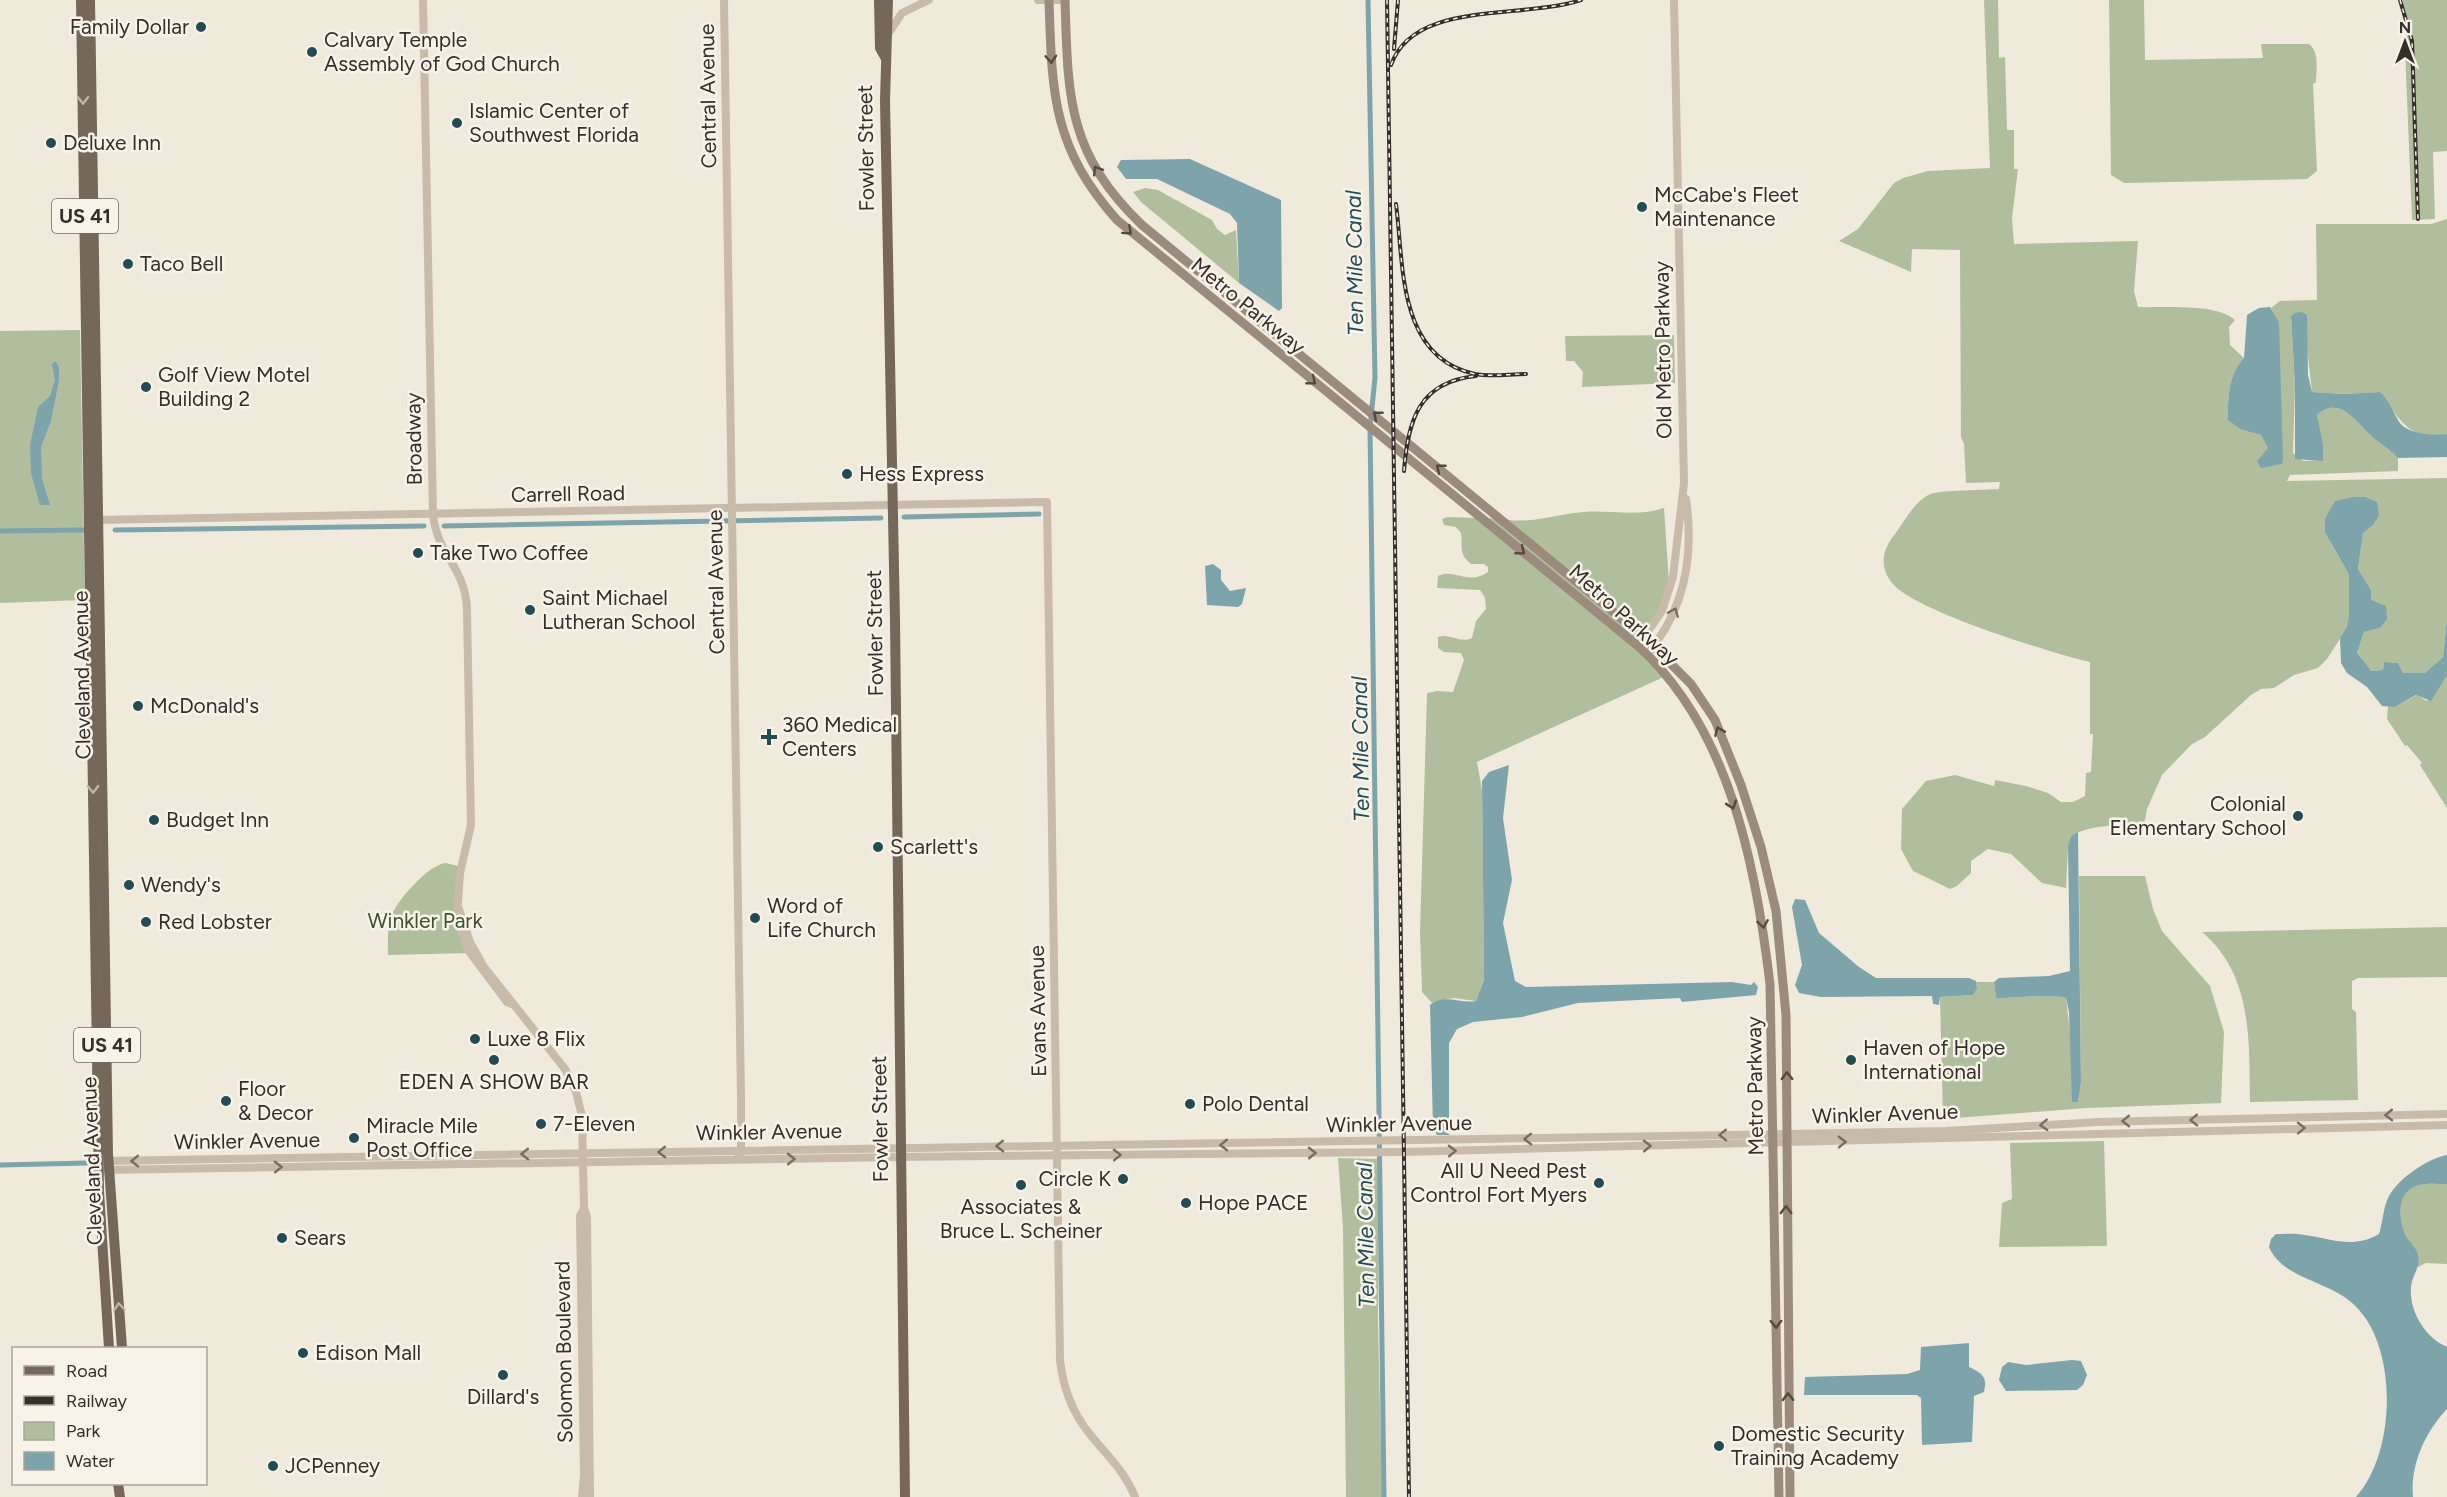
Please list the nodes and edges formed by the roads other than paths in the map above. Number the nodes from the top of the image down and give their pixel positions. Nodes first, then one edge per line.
1 (81, 0) edge
2 (90, 0) edge
3 (423, 0) edge
4 (724, 0) edge
5 (929, 0) edge
6 (1038, 0) edge
7 (1050, 0) edge
8 (1065, 0) edge
9 (1674, 0) edge
10 (885, 1) edge
11 (887, 35) junction
12 (885, 57) junction
13 (85, 219) junction
14 (95, 242) junction
15 (87, 322) junction
16 (96, 345) junction
17 (1684, 483) junction
18 (1047, 501) joint
19 (892, 503) junction
20 (733, 511) junction
21 (433, 515) junction
22 (95, 520) junction
23 (1680, 530) junction
24 (1689, 548) junction
25 (1641, 642) junction
26 (1650, 650) junction
27 (461, 867) joint
28 (96, 1005) junction
29 (107, 1037) junction
30 (2447, 1114) edge
31 (2447, 1125) edge
32 (1603, 1138) junction
33 (1774, 1139) junction
34 (1787, 1139) junction
35 (1499, 1140) junction
36 (1058, 1146) junction
37 (1560, 1148) junction
38 (1474, 1150) junction
39 (741, 1151) junction
40 (900, 1152) junction
41 (1058, 1155) junction
42 (257, 1158) junction
43 (583, 1158) junction
44 (733, 1160) junction
45 (104, 1166) junction
46 (210, 1168) junction
47 (584, 1208) junction
48 (121, 1330) junction
49 (109, 1347) edge
50 (122, 1347) edge
51 (131, 1347) edge
52 (582, 1497) edge
53 (590, 1497) edge
54 (905, 1497) edge
55 (1135, 1497) edge
56 (1779, 1497) edge
57 (1790, 1497) edge

1 -> 13 main road, Cleveland Avenue / US 41
2 - 14 main road, Cleveland Avenue / US 41
3 - 21 street, Broadway
4 - 20 street, Central Avenue
5 - 11 street
6 - 7 street
7 - 8 street
7 -> 25 main road, Metro Parkway
25 -> 8 main road, Metro Parkway
9 - 17 street, Old Metro Parkway
10 - 11 main road, Fowler Street
10 - 12 main road, Fowler Street
11 - 12 main road, Fowler Street
12 - 19 main road, Fowler Street
13 - 14 main road
13 - 15 main road, Cleveland Avenue / US 41
14 - 16 main road, Cleveland Avenue / US 41
15 - 16 main road
15 - 22 main road, Cleveland Avenue / US 41
16 - 22 main road, Cleveland Avenue / US 41
17 - 23 street, Old Metro Parkway
17 - 24 street, Old Metro Parkway
18 - 19 street, Carrell Road
18 - 36 street, Evans Avenue
19 - 20 street, Carrell Road
19 - 40 main road, Fowler Street
20 - 21 street, Carrell Road
20 - 39 street, Central Avenue
21 - 22 street, Carrell Road
21 - 27 street, Broadway
22 -> 28 main road, Cleveland Avenue / US 41
22 - 29 main road, Cleveland Avenue / US 41
23 - 24 street
23 - 25 street, Old Metro Parkway
26 -> 24 street, Old Metro Parkway
25 - 26 main road, Metro Parkway
26 -> 33 main road, Metro Parkway
34 -> 26 main road, Metro Parkway
27 - 43 street, Solomon Boulevard
28 - 29 main road
28 - 45 main road, Cleveland Avenue / US 41
29 - 45 main road, Cleveland Avenue / US 41
30 -> 34 street, Winkler Avenue
34 -> 31 street, Winkler Avenue
33 -> 32 street, Winkler Avenue
32 -> 35 street, Winkler Avenue
32 - 37 street
33 - 34 street, Winkler Avenue
37 -> 33 street, Winkler Avenue
33 -> 56 main road, Metro Parkway
57 -> 34 main road, Metro Parkway
35 -> 36 street, Winkler Avenue
35 - 38 street
36 -> 40 street, Winkler Avenue
36 - 41 street, Evans Avenue
37 - 38 street, Winkler Avenue
41 -> 38 street, Winkler Avenue
39 - 40 street, Winkler Avenue
39 -> 43 street, Winkler Avenue
39 - 44 street
40 - 41 street, Winkler Avenue
44 -> 40 street, Winkler Avenue
40 - 54 main road, Fowler Street
41 - 55 street, Evans Avenue
43 -> 42 street, Winkler Avenue
42 -> 45 street, Winkler Avenue
42 - 46 street
43 - 44 street, Winkler Avenue
46 -> 43 street, Winkler Avenue
43 - 47 street, Solomon Boulevard
45 - 46 street, Winkler Avenue
48 -> 45 main road, Cleveland Avenue / US 41
45 - 49 main road, Cleveland Avenue / US 41
47 - 52 street, Solomon Boulevard
47 - 53 street, Solomon Boulevard
48 - 50 main road, Cleveland Avenue / US 41
48 - 51 main road

